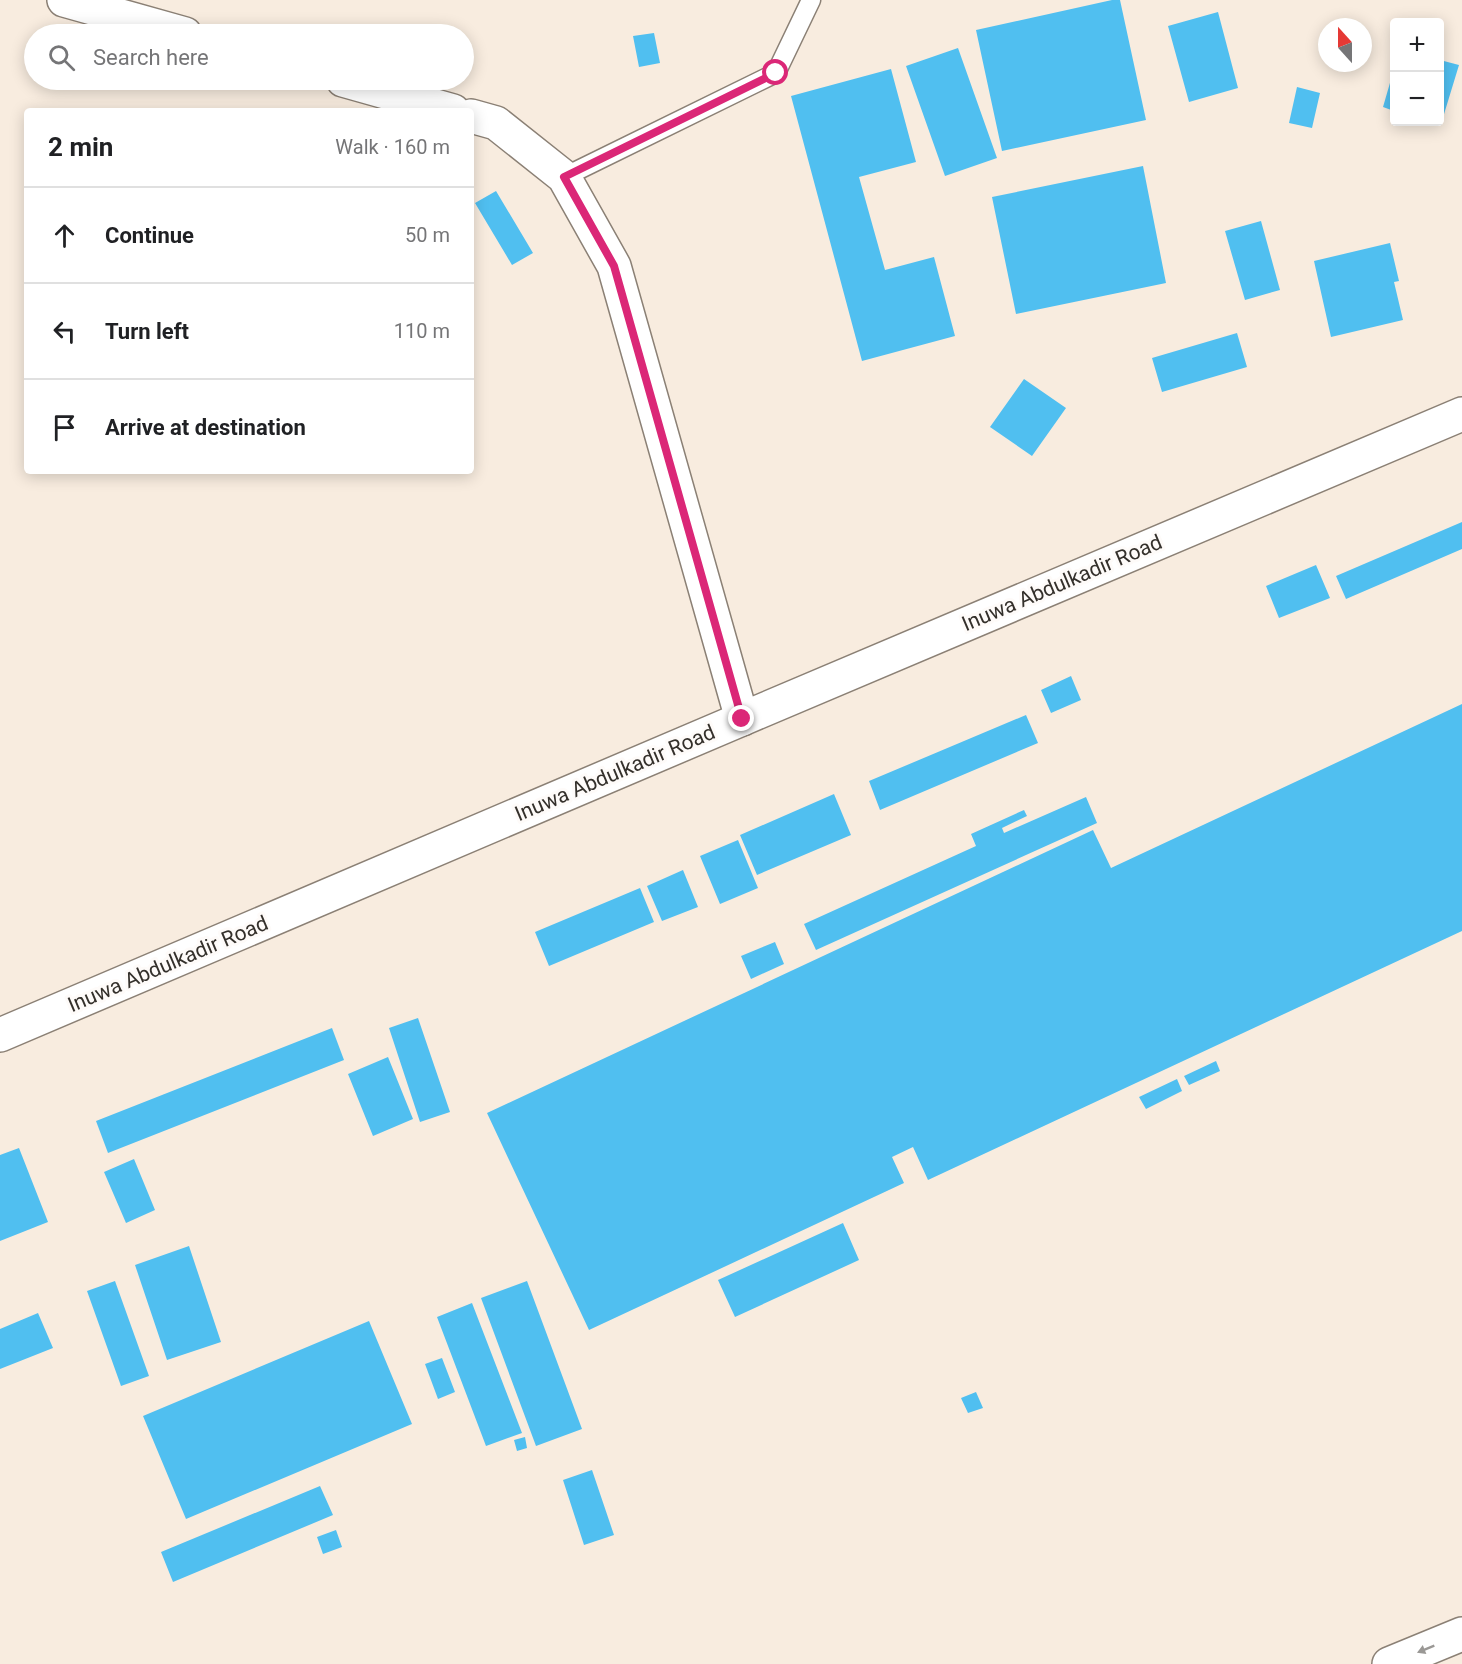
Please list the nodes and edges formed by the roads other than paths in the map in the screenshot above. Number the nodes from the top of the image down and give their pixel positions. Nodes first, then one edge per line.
1 (64, 0) edge
2 (811, 0) edge
3 (149, 24) edge
4 (378, 90) edge
5 (442, 108) edge
6 (474, 117) edge
7 (564, 177) junction
8 (1462, 414) edge
9 (742, 719) junction
10 (0, 1035) edge
11 (1462, 1634) edge
12 (1389, 1664) edge

1 - 3 main road
2 - 7 lane
4 - 5 main road
6 - 7 main road
7 - 9 main road
8 - 9 main road, Inuwa Abdulkadir Road
9 - 10 main road, Inuwa Abdulkadir Road
11 -> 12 main road

